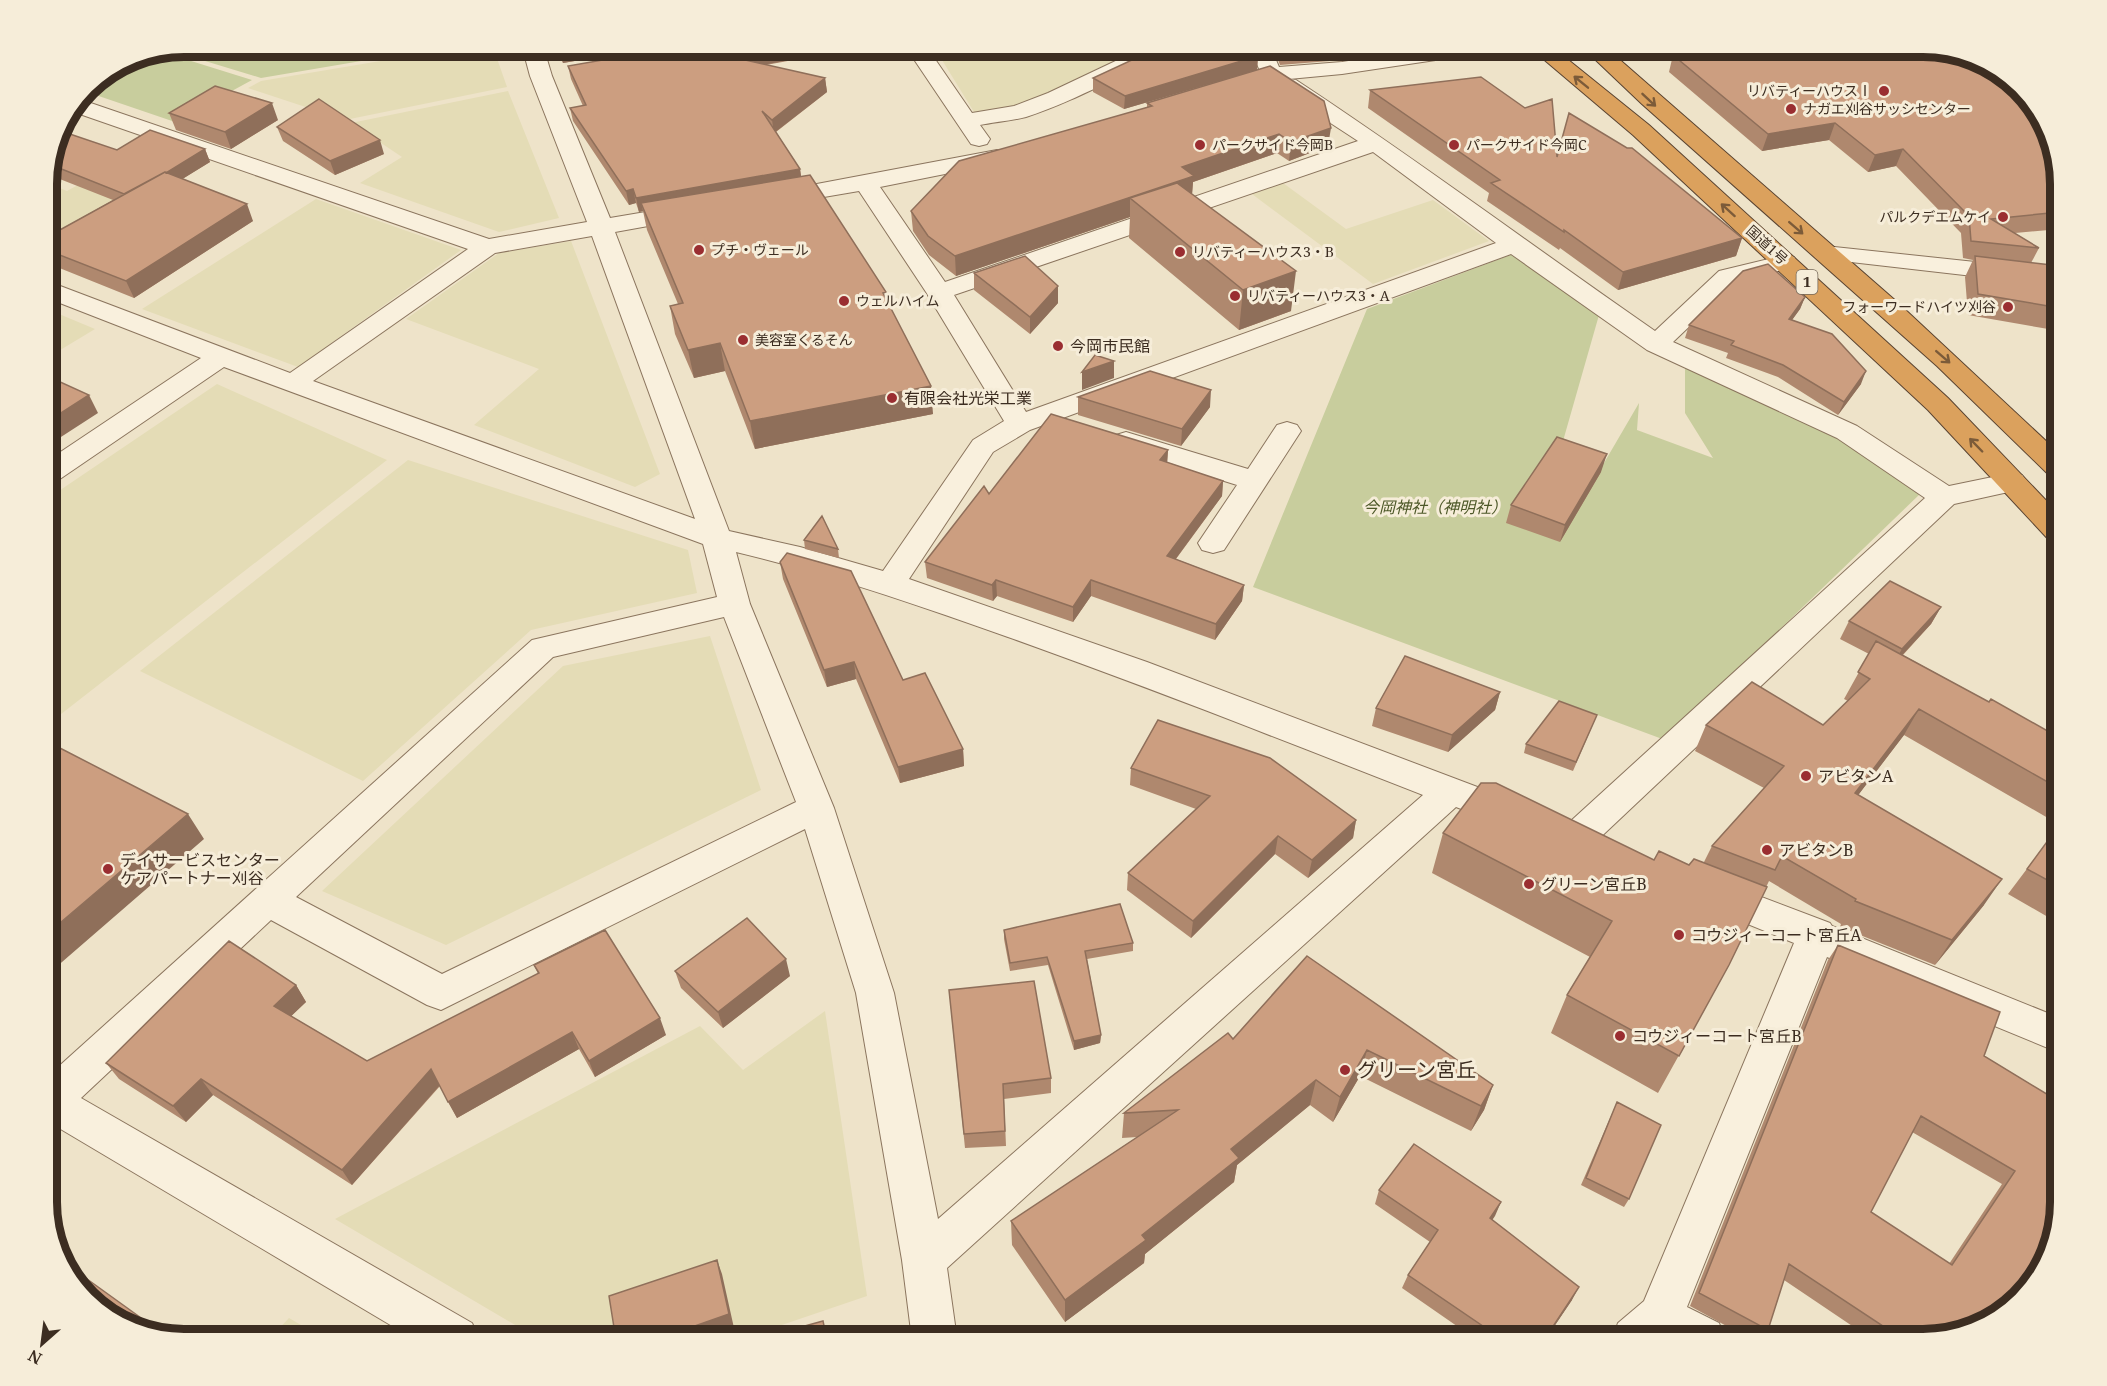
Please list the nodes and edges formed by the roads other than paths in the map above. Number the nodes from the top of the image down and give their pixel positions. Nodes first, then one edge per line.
1 (540, 57) edge
2 (923, 57) edge
3 (1142, 57) edge
4 (1264, 57) edge
5 (1416, 57) edge
6 (1551, 57) edge
7 (1603, 57) edge
8 (1272, 75) junction
9 (1215, 91) edge
10 (83, 108) edge
11 (967, 120) junction
12 (1376, 143) junction
13 (1013, 152) edge
14 (991, 159) junction
15 (865, 183) junction
16 (750, 202) edge
17 (704, 210) edge
18 (601, 227) junction
19 (1514, 245) junction
20 (487, 247) junction
21 (1825, 253) junction
22 (1785, 261) junction
23 (2050, 278) edge
24 (939, 292) junction
25 (57, 293) edge
26 (1656, 344) junction
27 (221, 357) junction
28 (294, 382) junction
29 (1032, 420) junction
30 (1287, 431) dead end
31 (2050, 459) edge
32 (57, 467) edge
33 (1253, 480) junction
34 (2012, 482) junction
35 (1944, 497) junction
36 (2050, 522) edge
37 (717, 538) junction
38 (1213, 543) dead end
39 (890, 584) junction
40 (734, 603) junction
41 (1451, 791) junction
42 (816, 808) junction
43 (1575, 839) junction
44 (1608, 852) edge
45 (1685, 882) edge
46 (269, 901) junction
47 (1817, 934) junction
48 (2050, 1031) edge
49 (57, 1094) edge
50 (57, 1107) edge
51 (924, 1260) junction
52 (1647, 1328) edge
53 (437, 1329) edge
54 (933, 1329) edge

1 - 18 street
2 - 11 street
3 - 11 street
4 - 8 street
5 - 8 street
22 -> 6 highway, 国道1号 / 1
7 -> 21 highway, 国道1号 / 1
8 - 9 street
8 - 12 street
10 - 20 street
11 - 14 street
12 - 19 street
12 - 24 street
13 - 14 street
14 - 15 street
15 - 16 street
15 - 24 street
17 - 18 street
18 - 20 street
18 - 37 street
19 - 26 street
19 - 29 street
20 - 28 street
21 - 23 street
21 -> 31 highway, 国道1号 / 1
22 - 26 street
34 -> 22 highway, 国道1号 / 1
24 - 29 street
25 - 27 street
26 - 35 street
27 - 28 street
27 - 32 street
28 - 37 street
29 - 33 street
29 - 39 street
30 - 33 street
33 - 38 street
34 - 35 street
34 - 36 highway, 国道1号 / 1
35 - 43 street
37 - 39 street
37 - 40 street
39 - 41 street
40 - 42 street
40 - 46 street
41 - 43 street
41 - 51 street
42 - 46 street
42 - 51 street
43 - 44 street
45 - 47 street
46 - 49 street
47 - 48 street
47 - 52 street
50 - 53 street
51 - 54 street

